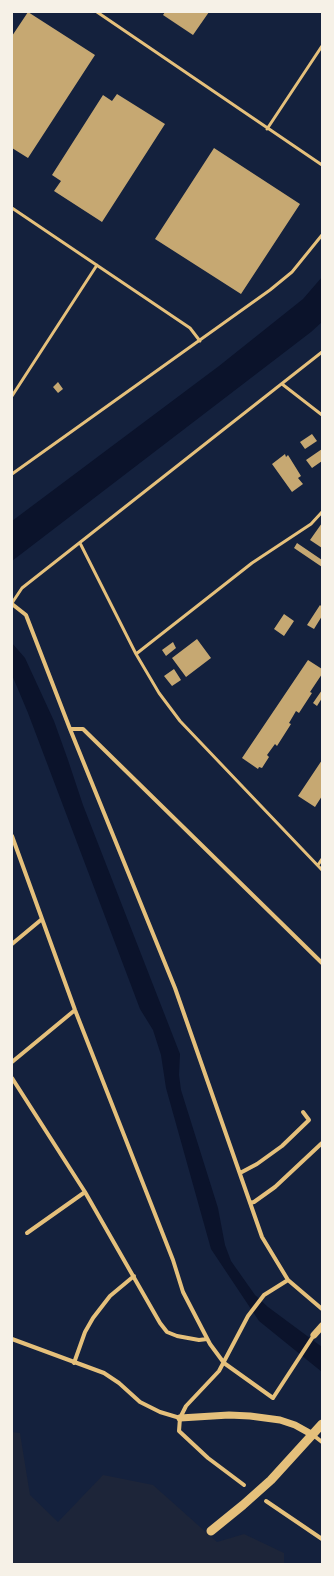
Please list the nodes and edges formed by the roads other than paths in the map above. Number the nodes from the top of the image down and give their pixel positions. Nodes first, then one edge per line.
1 (97, 12) edge
2 (322, 46) edge
3 (266, 129) junction
4 (322, 165) edge
5 (12, 208) edge
6 (322, 235) edge
7 (97, 265) junction
8 (200, 341) junction
9 (322, 352) edge
10 (282, 384) junction
11 (12, 396) edge
12 (322, 415) edge
13 (12, 474) edge
14 (322, 512) edge
15 (80, 543) junction
16 (12, 603) edge
17 (136, 654) junction
18 (70, 729) junction
19 (12, 836) edge
20 (322, 859) edge
21 (318, 865) junction
22 (322, 870) edge
23 (42, 919) junction
24 (12, 944) edge
25 (322, 963) edge
26 (75, 1010) junction
27 (12, 1062) edge
28 (12, 1078) edge
29 (303, 1112) dead end
30 (322, 1143) edge
31 (240, 1173) junction
32 (85, 1192) junction
33 (250, 1204) junction
34 (27, 1233) dead end
35 (134, 1276) junction
36 (288, 1280) junction
37 (322, 1309) edge
38 (322, 1326) edge
39 (314, 1334) joint
40 (208, 1338) junction
41 (12, 1339) edge
42 (74, 1362) junction
43 (224, 1363) junction
44 (180, 1418) junction
45 (322, 1424) edge
46 (313, 1435) junction
47 (322, 1442) edge
48 (244, 1485) dead end
49 (266, 1501) dead end
50 (211, 1530) dead end
51 (322, 1539) edge

1 - 3 lane
2 - 3 lane
3 - 4 lane
5 - 7 lane
6 - 8 lane
7 - 8 lane
7 - 11 lane
8 - 13 lane
9 - 10 lane
10 - 12 lane
10 - 15 lane
14 - 17 lane
15 - 16 lane
15 - 17 lane
16 - 18 street
17 - 21 lane
18 - 25 street
18 - 31 street
19 - 23 street
20 - 21 lane
21 - 22 lane
23 - 24 street
23 - 26 street
26 - 27 street
26 - 40 street
28 - 32 street
29 - 31 street
30 - 33 street
31 - 33 street
32 - 34 street
32 - 35 street
33 - 36 street
35 - 40 street
35 - 42 street
36 - 37 street
36 - 43 street
38 - 39 street
39 - 43 street
40 - 43 street
41 - 42 street
42 - 44 street
43 - 44 street
44 - 46 street
44 - 48 street
45 - 46 main road
46 - 47 street
46 - 50 main road
49 - 51 street

